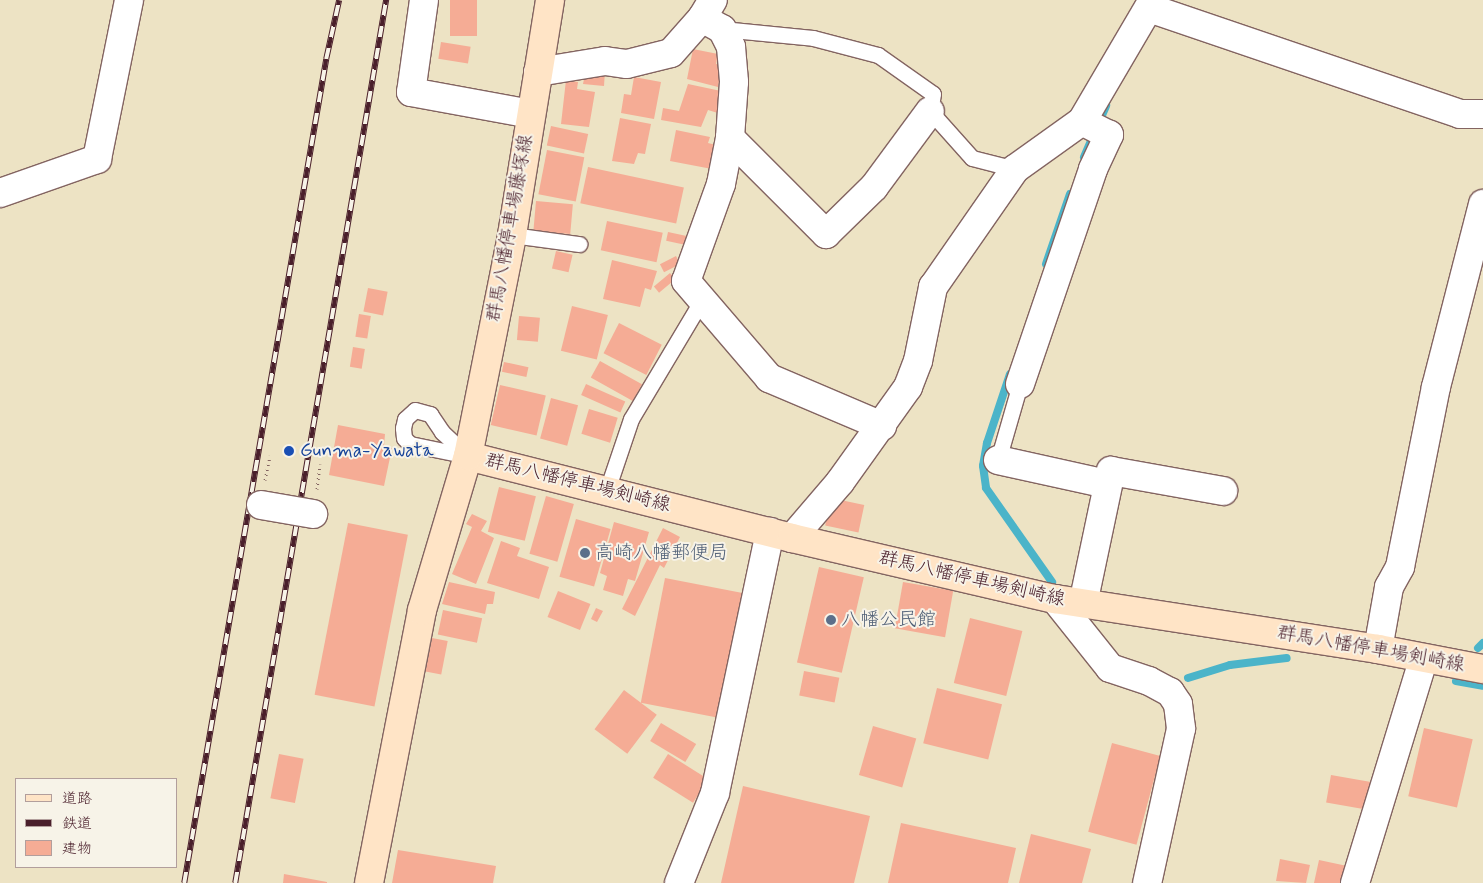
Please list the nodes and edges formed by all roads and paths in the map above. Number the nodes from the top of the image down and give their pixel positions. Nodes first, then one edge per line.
1 (129, 0) edge
2 (424, 0) edge
3 (550, 0) edge
4 (1151, 4) edge
5 (712, 16) edge
6 (538, 72) junction
7 (930, 111) junction
8 (531, 114) junction
9 (1483, 114) edge
10 (1082, 121) junction
11 (730, 138) junction
12 (1015, 169) junction
13 (0, 193) edge
14 (1483, 204) edge
15 (512, 235) junction
16 (579, 244) dead end
17 (702, 300) junction
18 (1020, 384) joint
19 (882, 426) junction
20 (468, 456) junction
21 (998, 460) joint
22 (1107, 484) junction
23 (607, 490) junction
24 (1223, 492) dead end
25 (261, 504) dead end
26 (312, 514) dead end
27 (781, 535) junction
28 (1055, 599) junction
29 (1082, 604) junction
30 (1378, 648) junction
31 (1424, 658) junction
32 (1483, 669) edge
33 (369, 883) edge
34 (679, 883) edge
35 (1147, 883) edge
36 (1355, 883) edge

1 - 13 street
2 - 8 street
3 - 6 main road, 群馬八幡停車場藤塚線
4 - 9 street
4 - 10 street
5 - 6 street
5 - 7 lane
5 - 11 street
6 - 8 main road, 群馬八幡停車場藤塚線
7 - 11 street
7 - 12 lane
8 - 15 main road, 群馬八幡停車場藤塚線
10 - 12 street
10 - 18 street
11 - 17 street
12 - 19 street
14 - 30 street
15 - 16 lane
15 - 20 main road, 群馬八幡停車場藤塚線
17 - 19 street
17 - 23 lane
18 - 21 lane
19 - 27 street
20 - 23 main road, 群馬八幡停車場剣崎線
20 - 33 main road, 群馬八幡停車場藤塚線
21 - 22 street
22 - 24 street
22 - 29 street
23 - 27 main road, 群馬八幡停車場剣崎線
25 - 26 street, bridge
27 - 28 main road, 群馬八幡停車場剣崎線
27 - 34 street
28 - 29 main road, 群馬八幡停車場剣崎線
28 - 35 street
29 - 30 main road, 群馬八幡停車場剣崎線
30 - 31 main road, 群馬八幡停車場剣崎線
31 - 32 main road, 群馬八幡停車場剣崎線
31 - 36 street

